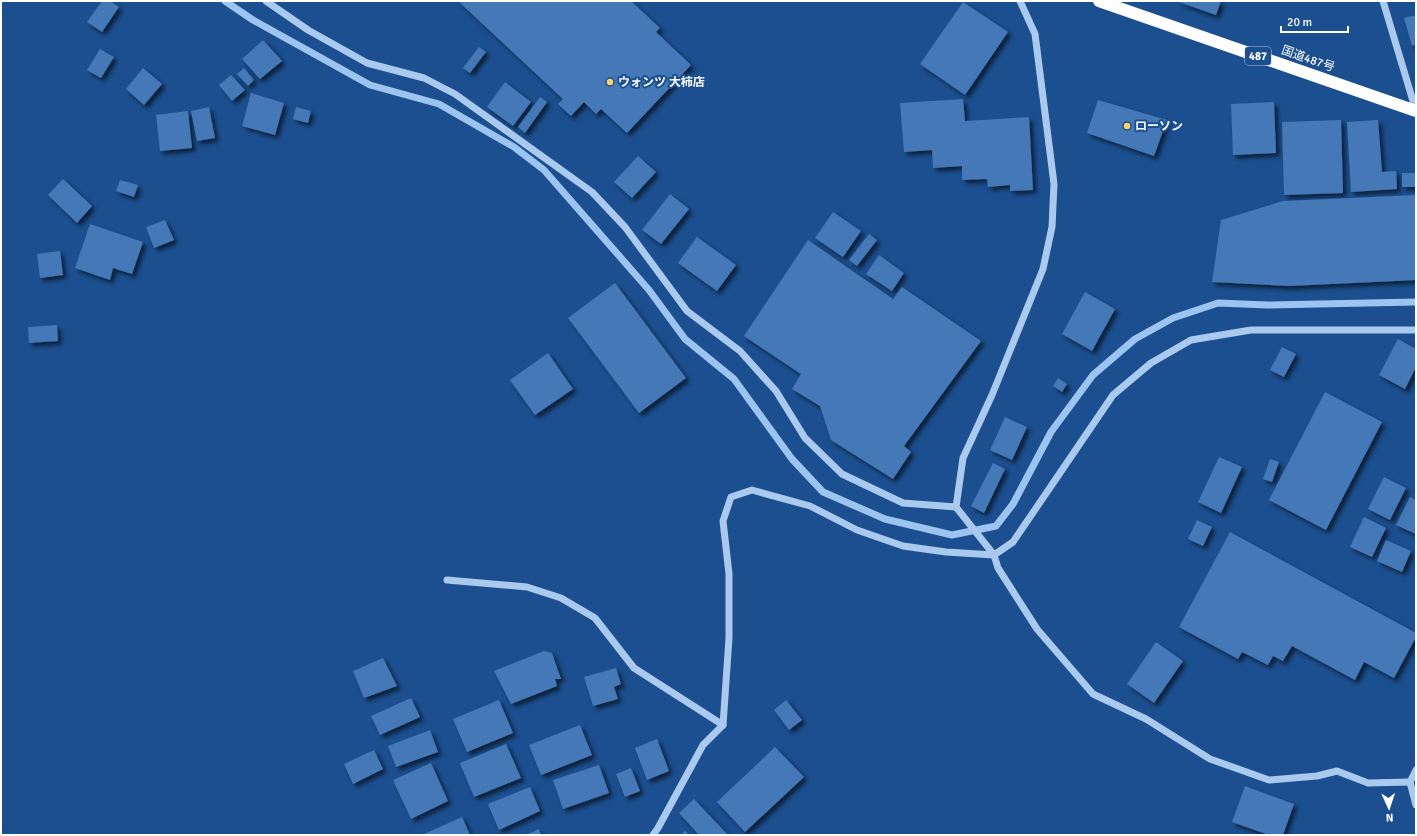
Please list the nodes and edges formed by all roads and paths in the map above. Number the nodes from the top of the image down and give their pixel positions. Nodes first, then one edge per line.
1 (266, 1) edge
2 (1020, 1) edge
3 (1099, 1) edge
4 (1383, 1) edge
5 (1416, 111) edge
6 (1416, 330) edge
7 (956, 507) junction
8 (994, 555) junction
9 (447, 580) dead end
10 (723, 725) junction
11 (1416, 770) edge
12 (1410, 782) junction
13 (1416, 805) edge
14 (653, 835) edge

1 - 7 street
2 - 7 street
3 - 5 highway, 国道487号 / 487
4 - 5 street
6 - 8 street
7 - 8 street
8 - 10 street
8 - 12 street
9 - 10 street
10 - 14 street
11 - 12 street
12 - 13 street

